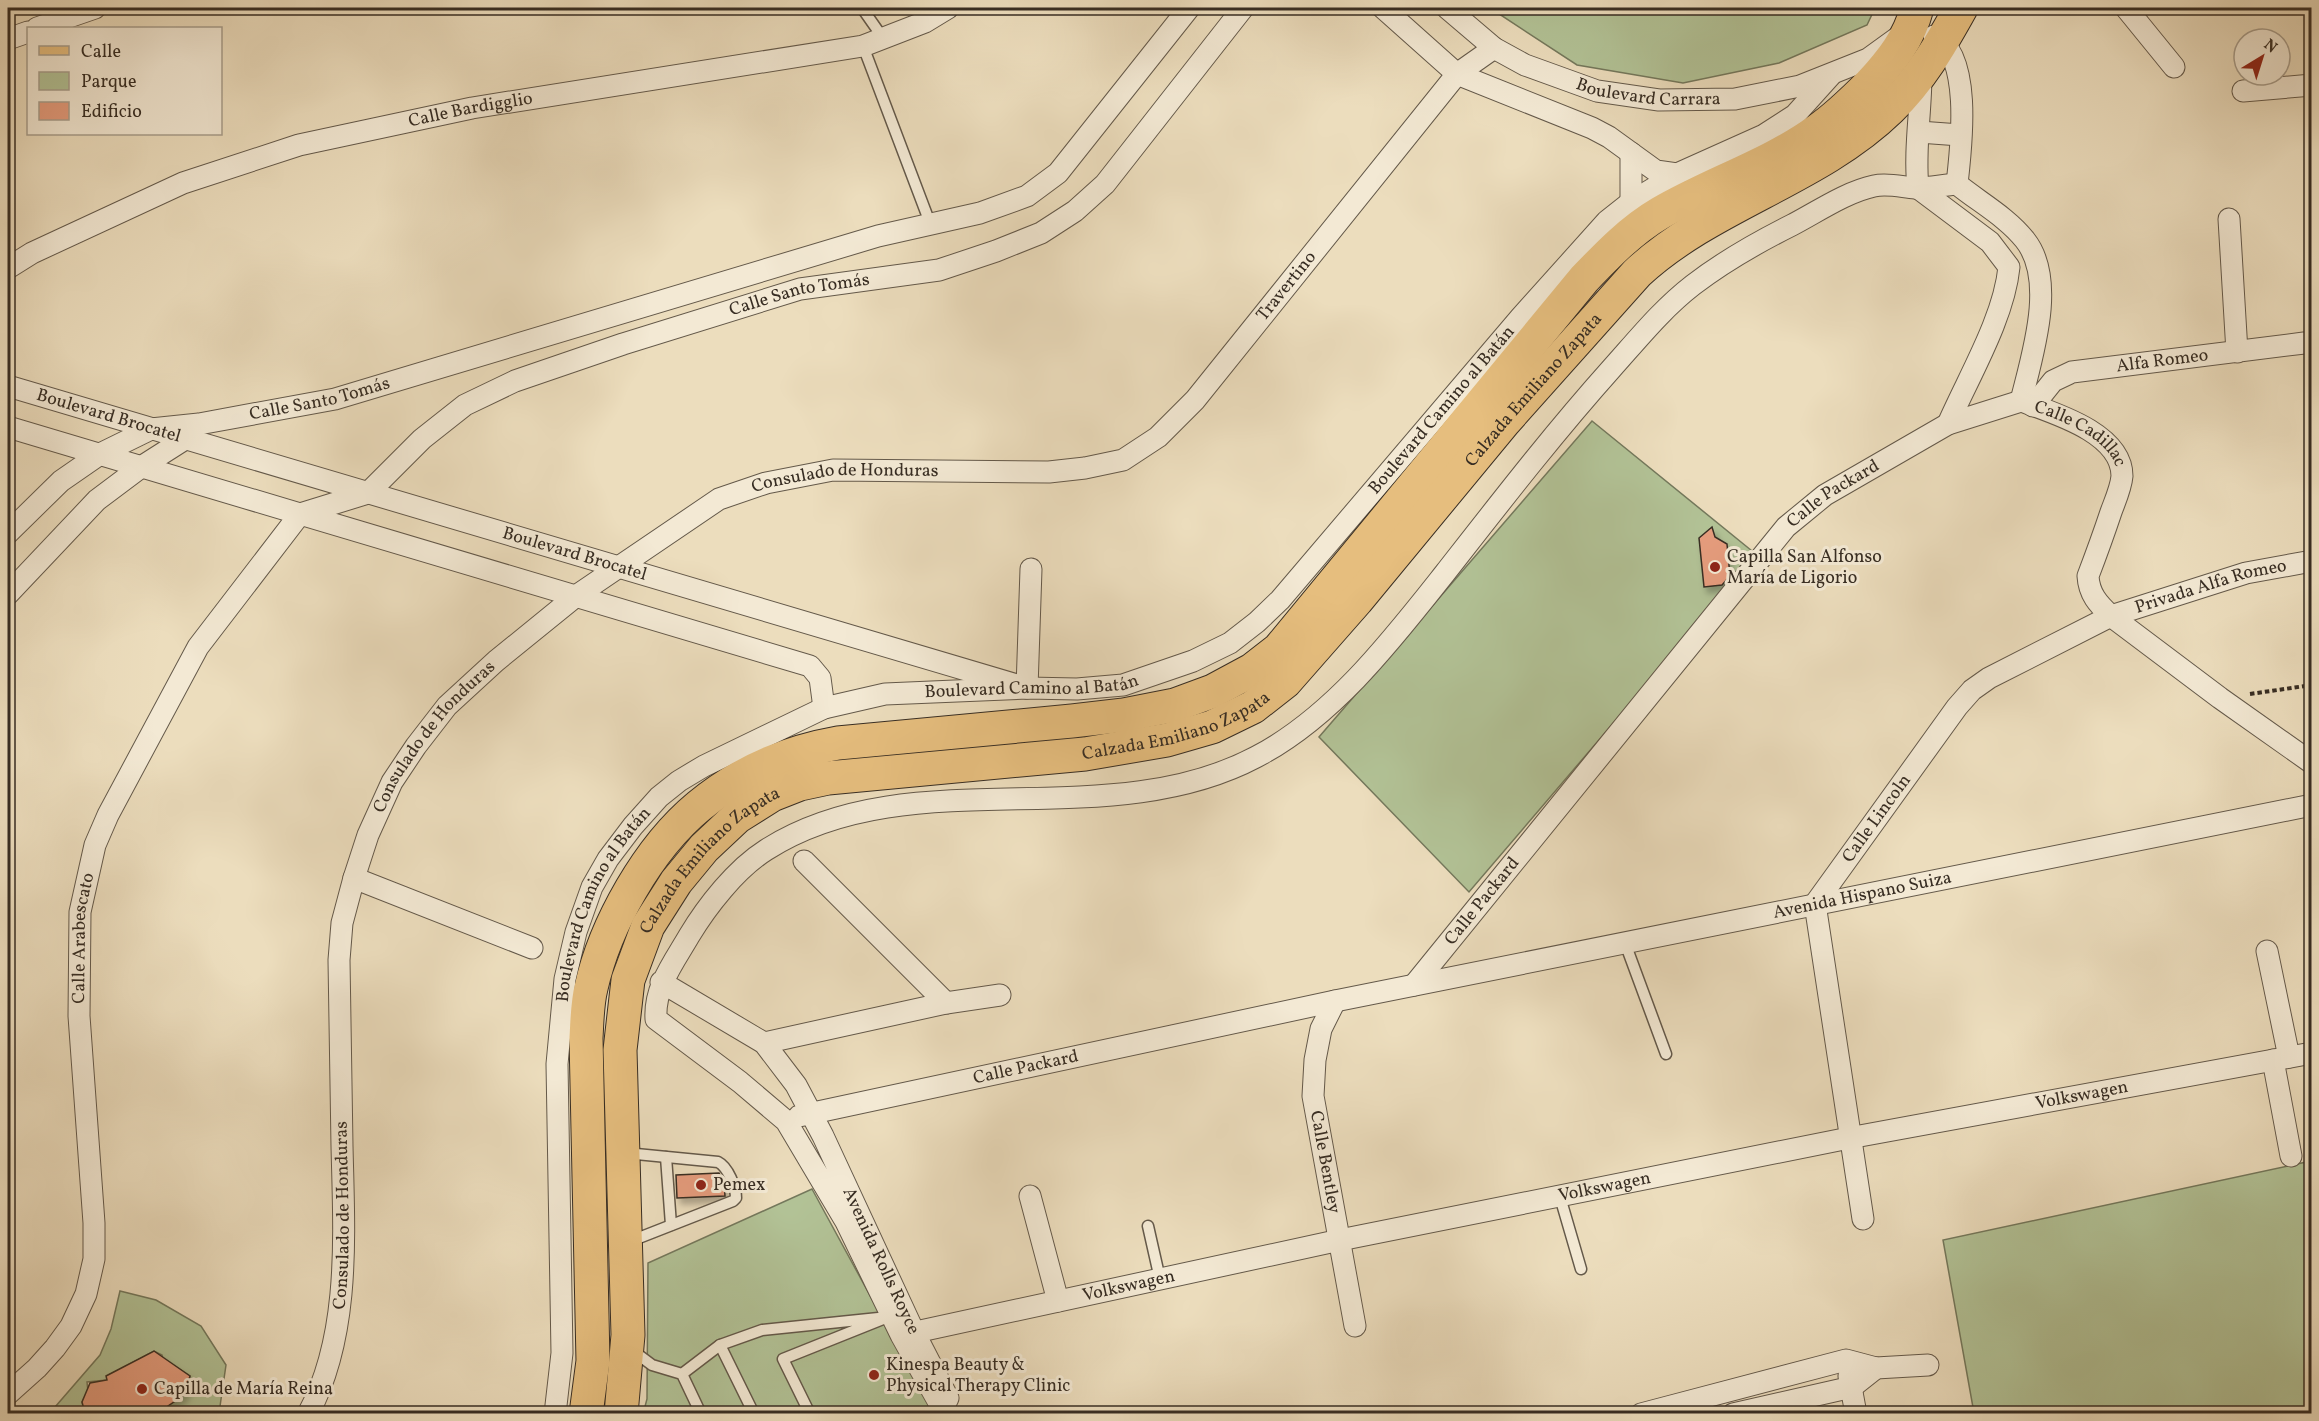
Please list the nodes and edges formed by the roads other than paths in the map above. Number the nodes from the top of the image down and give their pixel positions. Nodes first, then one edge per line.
1 (95, 8) edge
2 (862, 8) edge
3 (948, 8) edge
4 (1190, 8) edge
5 (1243, 8) edge
6 (1383, 8) edge
7 (1447, 8) edge
8 (1961, 8) edge
9 (2126, 8) edge
10 (1915, 17) edge
11 (40, 27) edge
12 (27, 32) edge
13 (883, 38) junction
14 (8, 39) edge
15 (1943, 41) junction
16 (863, 46) junction
17 (1494, 48) junction
18 (1880, 60) junction
19 (2174, 67) dead end
20 (1457, 74) junction
21 (1921, 74) junction
22 (1831, 75) junction
23 (2312, 86) edge
24 (2243, 91) dead end
25 (1919, 132) junction
26 (1960, 135) junction
27 (1631, 153) junction
28 (1677, 174) junction
29 (1957, 184) junction
30 (1918, 188) junction
31 (1631, 202) junction
32 (2229, 219) dead end
33 (930, 223) junction
34 (2035, 258) junction
35 (2009, 267) junction
36 (8, 268) edge
37 (2304, 343) dead end
38 (2237, 352) junction
39 (8, 386) edge
40 (2027, 403) junction
41 (1948, 424) junction
42 (8, 427) edge
43 (151, 429) junction
44 (192, 431) junction
45 (100, 454) junction
46 (141, 466) junction
47 (1049, 471) joint
48 (368, 494) junction
49 (300, 514) junction
50 (8, 533) edge
51 (2312, 561) edge
52 (621, 568) junction
53 (1030, 569) dead end
54 (8, 594) edge
55 (576, 596) junction
56 (2111, 616) junction
57 (1027, 688) junction
58 (824, 708) junction
59 (2312, 763) edge
60 (2312, 805) edge
61 (804, 861) dead end
62 (354, 878) junction
63 (1815, 904) junction
64 (1625, 943) junction
65 (532, 948) dead end
66 (2267, 951) dead end
67 (661, 982) junction
68 (1414, 985) junction
69 (1000, 995) dead end
70 (1335, 1001) junction
71 (946, 1003) junction
72 (764, 1043) junction
73 (2312, 1053) edge
74 (1666, 1054) dead end
75 (2281, 1059) junction
76 (811, 1112) junction
77 (786, 1121) junction
78 (1849, 1138) junction
79 (623, 1153) junction
80 (2291, 1156) dead end
81 (666, 1157) junction
82 (1030, 1196) dead end
83 (1560, 1197) junction
84 (1863, 1219) dead end
85 (671, 1225) junction
86 (1148, 1226) dead end
87 (1340, 1240) junction
88 (626, 1243) junction
89 (1581, 1269) dead end
90 (1160, 1279) junction
91 (1059, 1301) junction
92 (1355, 1326) dead end
93 (907, 1334) junction
94 (720, 1345) junction
95 (627, 1346) junction
96 (1846, 1360) junction
97 (1928, 1365) dead end
98 (1876, 1368) junction
99 (682, 1374) junction
100 (1852, 1387) junction
101 (8, 1394) edge
102 (308, 1413) edge
103 (555, 1413) edge
104 (586, 1413) edge
105 (621, 1413) edge
106 (701, 1413) edge
107 (754, 1413) edge
108 (810, 1413) edge
109 (1641, 1413) edge
110 (1733, 1413) edge
111 (1856, 1413) edge

1 - 11 street
2 - 13 lane
3 - 13 street, Calle Bardigglio
4 - 33 street, Calle Santo Tomás
5 - 48 street, Calle Santo Tomás
6 - 20 street
7 - 17 street, Boulevard Carrara
8 - 15 main road, Calzada Emiliano Zapata
9 - 19 street
10 - 15 street
10 - 18 main road, Calzada Emiliano Zapata
12 - 14 street
13 - 16 street, Calle Bardigglio
15 - 21 main road, Calzada Emiliano Zapata
15 - 26 street
16 - 33 lane
16 - 36 street, Calle Bardigglio
17 - 20 street, Travertino
17 - 22 street, Boulevard Carrara
18 - 21 street
18 - 22 street, Boulevard Carrara
18 - 104 main road, Calzada Emiliano Zapata
20 - 27 street
20 - 47 street, Travertino
21 - 25 street
21 - 79 main road, Calzada Emiliano Zapata
22 - 28 street, Boulevard Camino al Batán
23 - 24 street
25 - 26 street
25 - 30 street
26 - 29 street
27 - 28 street
27 - 31 street
28 - 31 street, Boulevard Camino al Batán
29 - 30 street
29 - 34 street, Calle Cadillac
30 - 35 street
30 - 67 street
31 - 57 street, Boulevard Camino al Batán
32 - 38 street
33 - 44 street, Calle Santo Tomás
34 - 35 street
34 - 40 street, Calle Cadillac
35 - 41 street
37 - 38 street, Alfa Romeo
38 - 40 street, Alfa Romeo
39 - 43 street, Boulevard Brocatel
40 - 41 street, Calle Packard
40 - 56 street, Calle Cadillac
41 - 68 street, Calle Packard
42 - 45 street
43 - 44 street, Calle Santo Tomás
43 - 45 street
44 - 46 street
44 - 48 street, Boulevard Brocatel
45 - 46 street
45 - 50 street
46 - 49 street
46 - 54 street
47 - 52 street, Consulado de Honduras
48 - 49 street, Calle Santo Tomás
48 - 52 street, Boulevard Brocatel
49 - 55 street
49 - 101 street, Calle Arabescato
51 - 56 street, Privada Alfa Romeo
52 - 55 street, Consulado de Honduras
52 - 57 street, Boulevard Brocatel
53 - 57 street
55 - 58 street
55 - 62 street, Consulado de Honduras
56 - 59 street, Calle Cadillac
56 - 63 street, Calle Lincoln
57 - 58 street, Boulevard Camino al Batán
58 - 103 street, Boulevard Camino al Batán
60 - 63 street, Avenida Hispano Suiza
61 - 71 street
62 - 65 street
62 - 102 street, Consulado de Honduras
63 - 64 street, Avenida Hispano Suiza
63 - 78 street
64 - 68 street, Avenida Hispano Suiza
64 - 74 lane
66 - 75 street
67 - 72 street
67 - 77 street, Avenida Rolls Royce
68 - 70 street, Calle Packard
69 - 71 street
70 - 76 street, Calle Packard
70 - 87 street, Calle Bentley
71 - 72 street
72 - 76 street, Avenida Rolls Royce
73 - 75 street, Volkswagen
75 - 78 street, Volkswagen
75 - 80 street
76 - 77 street, Calle Packard
76 - 93 street, Avenida Rolls Royce
77 - 93 street, Avenida Rolls Royce
78 - 83 street, Volkswagen
78 - 84 street
79 - 81 lane
79 - 88 main road, Calzada Emiliano Zapata
81 - 85 lane
81 - 85 lane
82 - 91 street
83 - 87 street, Volkswagen
83 - 89 lane
85 - 88 lane
86 - 90 lane
87 - 90 street, Volkswagen
87 - 92 street, Calle Bentley
88 - 95 main road, Calzada Emiliano Zapata
90 - 91 street, Volkswagen
91 - 93 street, Volkswagen
94 - 99 lane
94 - 107 lane
94 - 108 lane
95 - 99 lane
95 - 105 main road, Calzada Emiliano Zapata
96 - 98 street
96 - 100 street
96 - 109 street
97 - 98 street
98 - 100 street
99 - 106 lane
100 - 110 street
100 - 111 street

